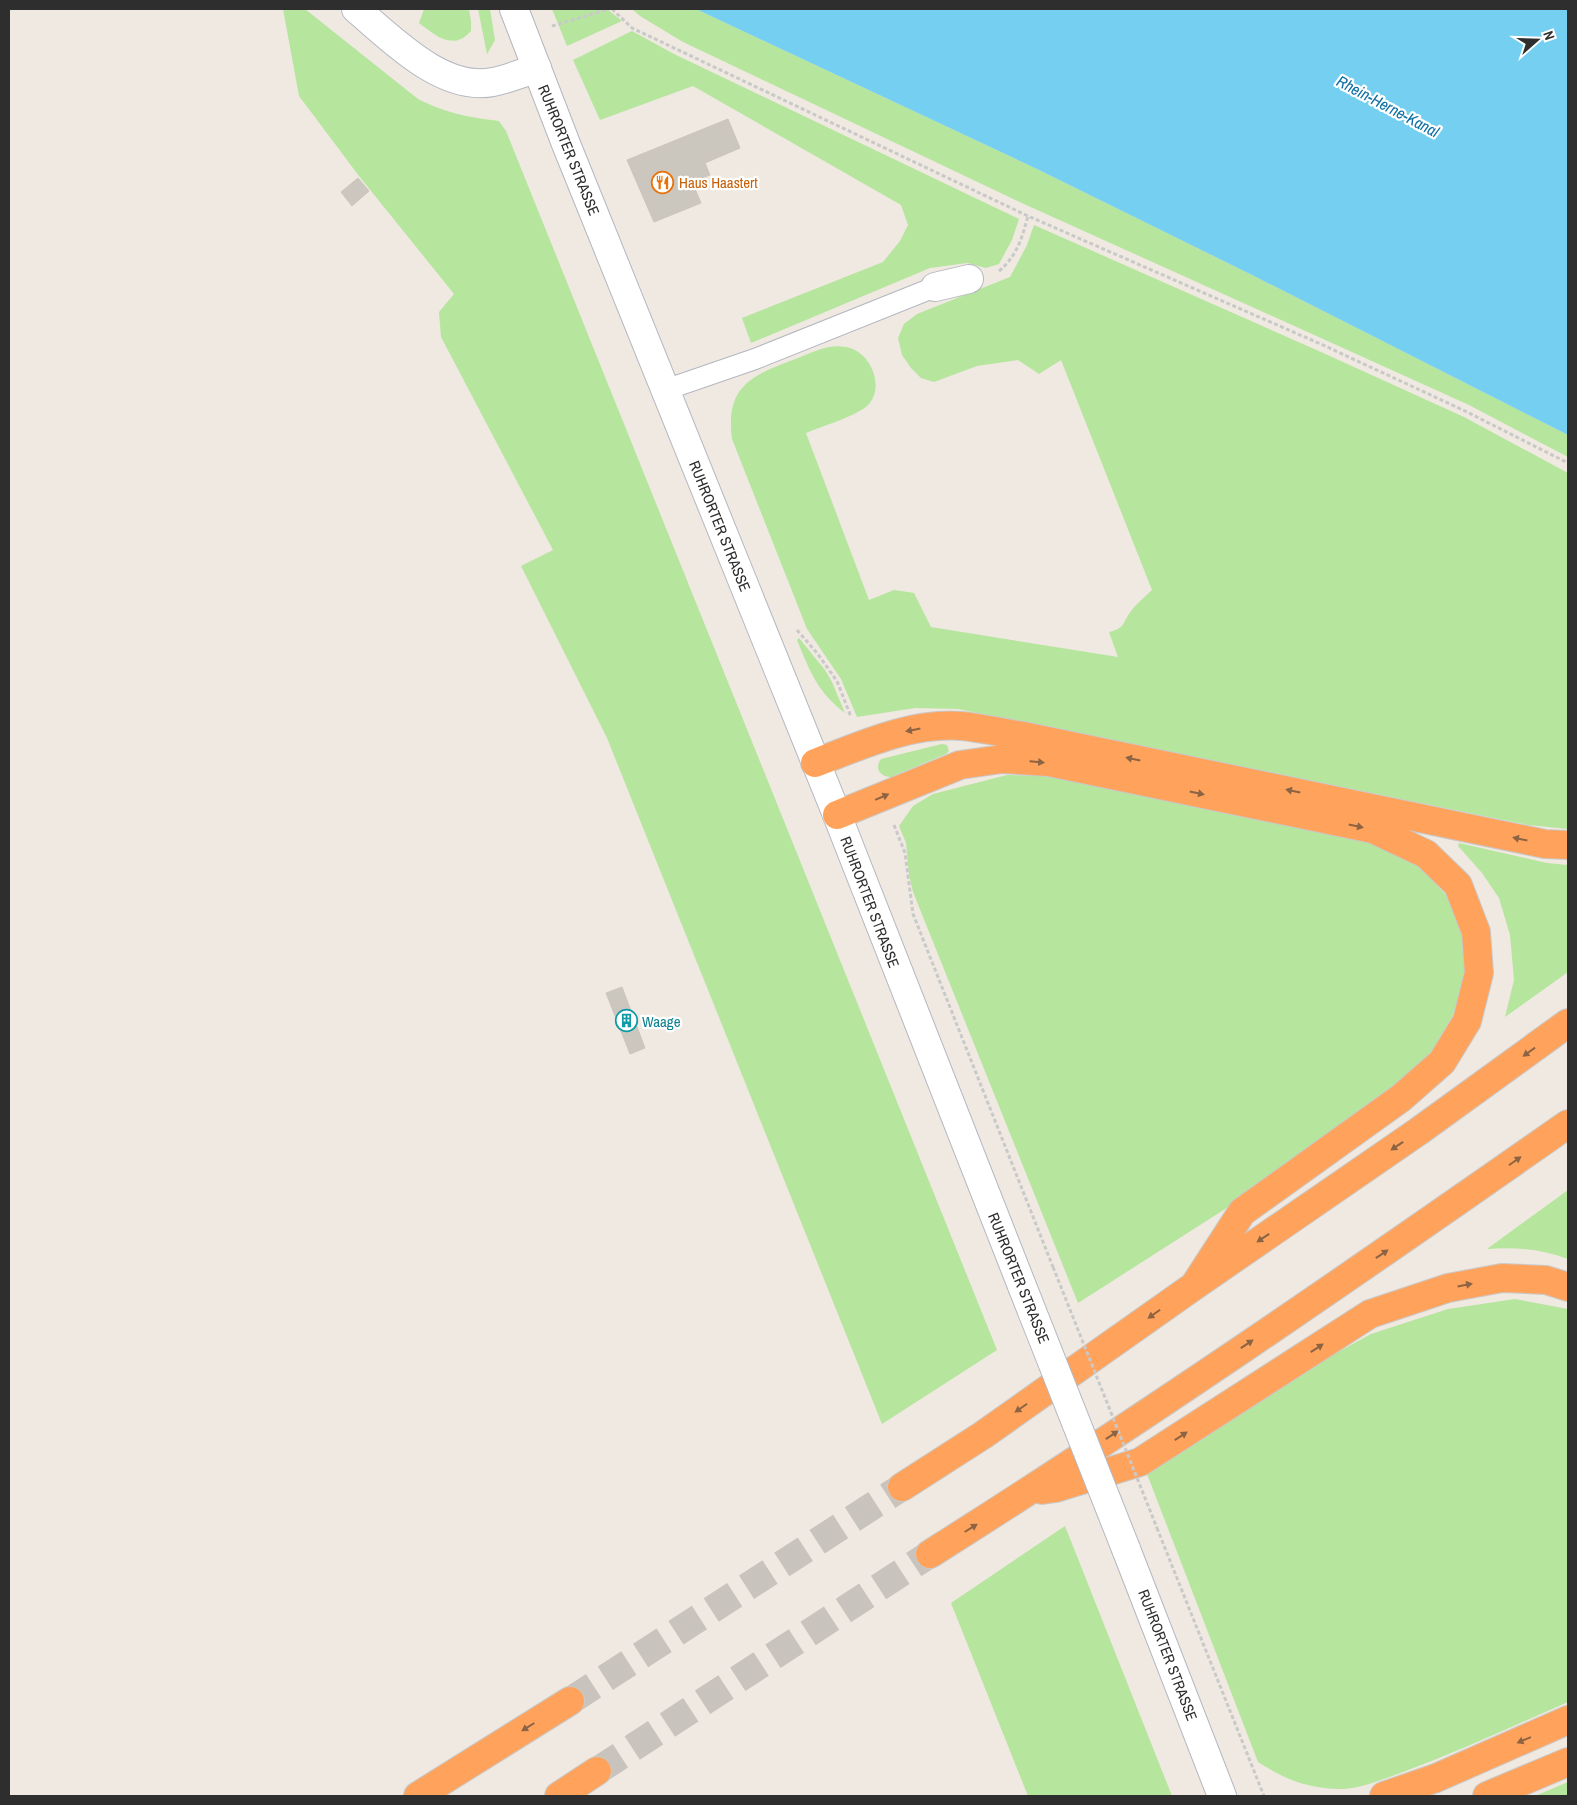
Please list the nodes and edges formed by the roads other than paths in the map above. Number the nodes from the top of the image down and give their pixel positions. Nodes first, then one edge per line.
1 (356, 9) edge
2 (514, 9) edge
3 (537, 68) junction
4 (969, 280) road end
5 (935, 287) joint
6 (665, 390) junction
7 (815, 762) junction
8 (836, 816) junction
9 (1568, 845) edge
10 (1568, 1023) edge
11 (1568, 1124) edge
12 (1194, 1286) junction
13 (1568, 1287) edge
14 (902, 1487) tunnel mouth
15 (1028, 1492) junction
16 (930, 1554) tunnel mouth
17 (570, 1701) tunnel mouth
18 (1568, 1720) edge
19 (1568, 1762) edge
20 (598, 1771) tunnel mouth
21 (418, 1796) edge
22 (559, 1796) edge
23 (1222, 1796) edge
24 (1384, 1796) edge
25 (1487, 1796) edge

1 - 3 main road
2 - 3 main road, RUHRORTER STRASSE
3 - 6 main road, RUHRORTER STRASSE
4 - 5 main road
5 - 6 lane
6 - 7 main road, RUHRORTER STRASSE
7 - 8 main road, RUHRORTER STRASSE
9 -> 7 highway
8 -> 12 highway
8 - 23 main road, RUHRORTER STRASSE, bridge
10 -> 12 highway
15 -> 11 highway
12 -> 14 highway
15 -> 13 highway
16 -> 15 highway
17 -> 21 highway
18 -> 24 highway
19 - 25 highway
20 - 22 highway

